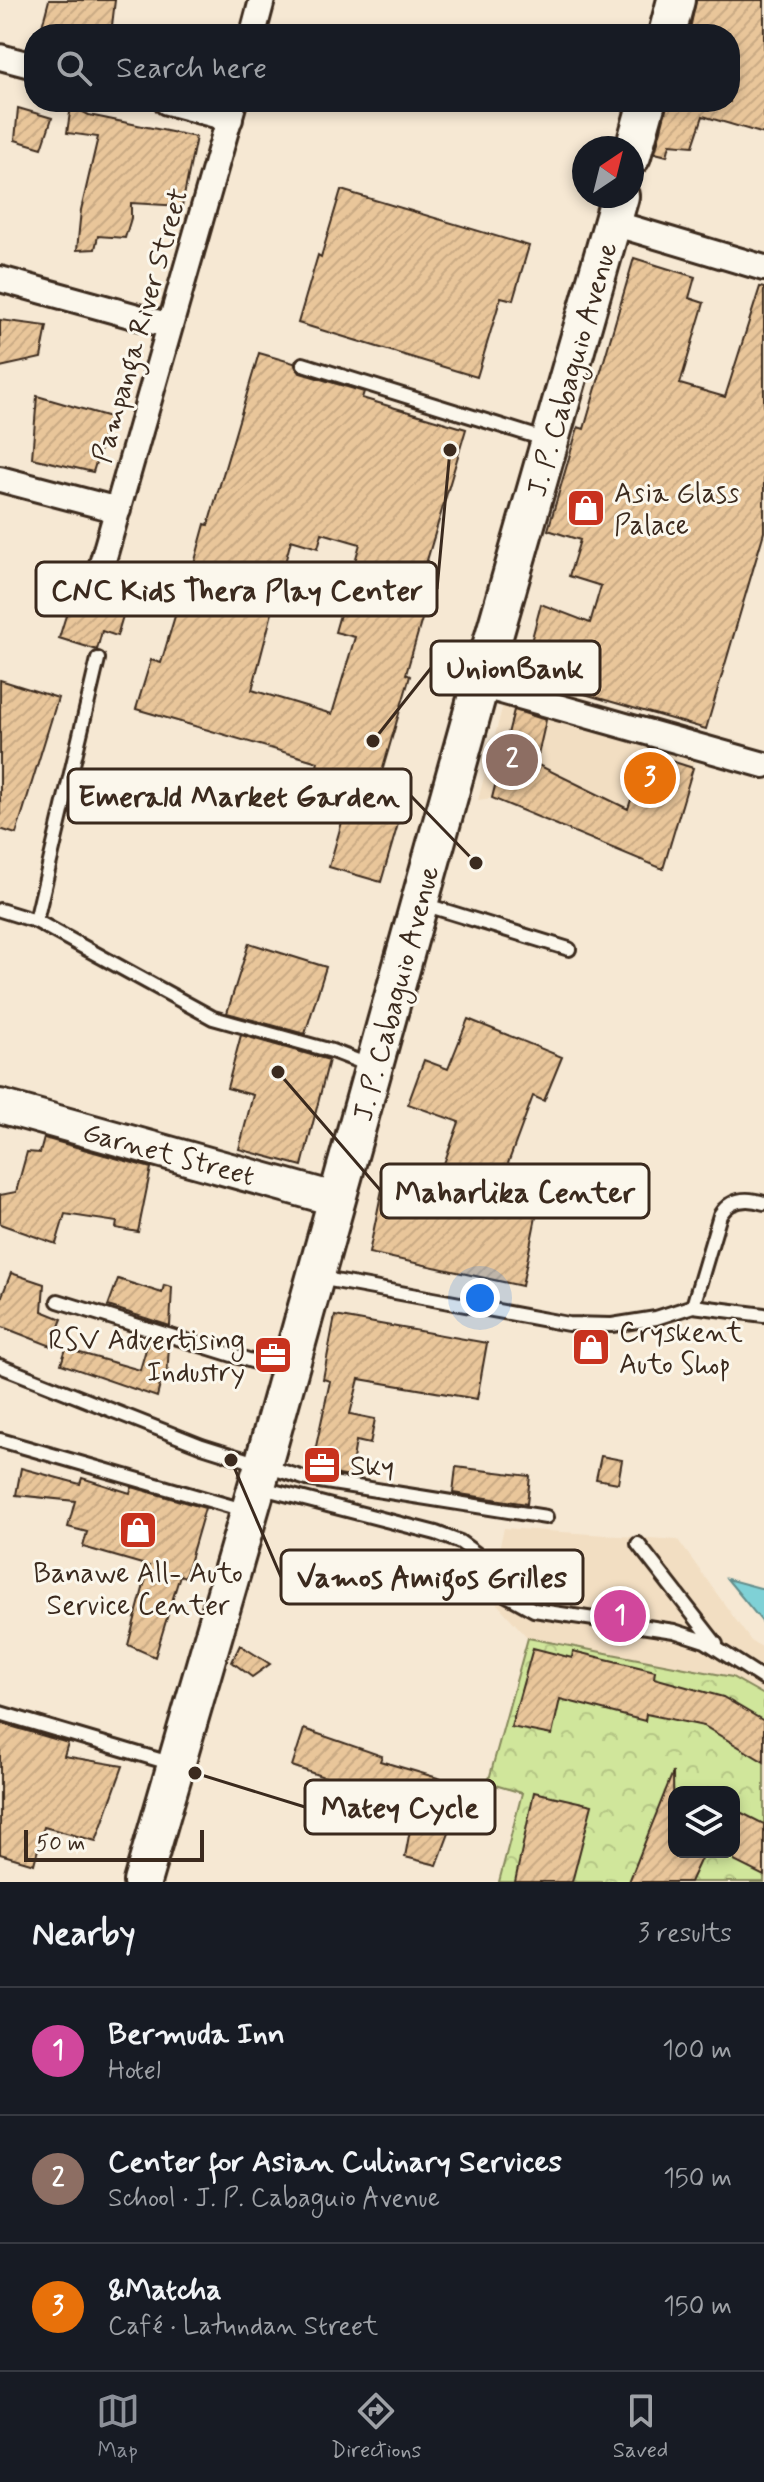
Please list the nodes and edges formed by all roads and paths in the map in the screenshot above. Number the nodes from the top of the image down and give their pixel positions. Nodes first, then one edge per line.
1 (262, 0) edge
2 (676, 0) edge
3 (256, 24) edge
4 (670, 24) edge
5 (0, 57) edge
6 (24, 63) edge
7 (231, 112) edge
8 (644, 112) edge
9 (638, 136) edge
10 (616, 210) edge
11 (764, 268) edge
12 (0, 279) edge
13 (170, 326) junction
14 (303, 364) dead end
15 (550, 441) junction
16 (0, 479) edge
17 (118, 510) junction
18 (102, 564) dead end
19 (98, 659) dead end
20 (480, 685) junction
21 (764, 765) edge
22 (420, 903) junction
23 (0, 910) edge
24 (36, 921) junction
25 (569, 949) dead end
26 (374, 1067) junction
27 (0, 1106) edge
28 (338, 1200) junction
29 (764, 1203) edge
30 (316, 1277) junction
31 (58, 1301) dead end
32 (693, 1306) junction
33 (764, 1315) edge
34 (0, 1366) edge
35 (288, 1372) junction
36 (0, 1440) edge
37 (257, 1488) junction
38 (546, 1517) dead end
39 (638, 1544) dead end
40 (723, 1653) junction
41 (764, 1679) edge
42 (0, 1713) edge
43 (176, 1765) junction
44 (142, 1882) edge

1 - 3 street
2 - 4 main road
5 - 6 street
7 - 13 street, Pampanga River Street
8 - 9 main road
10 - 11 street
10 - 15 main road, J. P. Cabaguio Avenue
12 - 13 street
13 - 17 street, Pampanga River Street
14 - 15 lane
15 - 20 main road, J. P. Cabaguio Avenue
16 - 17 street
17 - 18 street, Pampanga River Street
19 - 24 lane
20 - 21 street
20 - 22 main road, J. P. Cabaguio Avenue
22 - 25 lane
22 - 26 main road, J. P. Cabaguio Avenue
23 - 24 lane
24 - 26 lane
26 - 28 main road, J. P. Cabaguio Avenue
27 - 28 street, Garnet Street
28 - 30 main road, J. P. Cabaguio Avenue
29 - 32 lane
30 - 32 lane
30 - 35 main road, J. P. Cabaguio Avenue
31 - 35 lane
32 - 33 lane
34 - 37 lane
35 - 37 main road, J. P. Cabaguio Avenue
36 - 37 lane
37 - 38 lane
37 - 40 lane
37 - 43 main road, J. P. Cabaguio Avenue
39 - 40 lane
40 - 41 lane
42 - 43 lane
43 - 44 main road, J. P. Cabaguio Avenue

